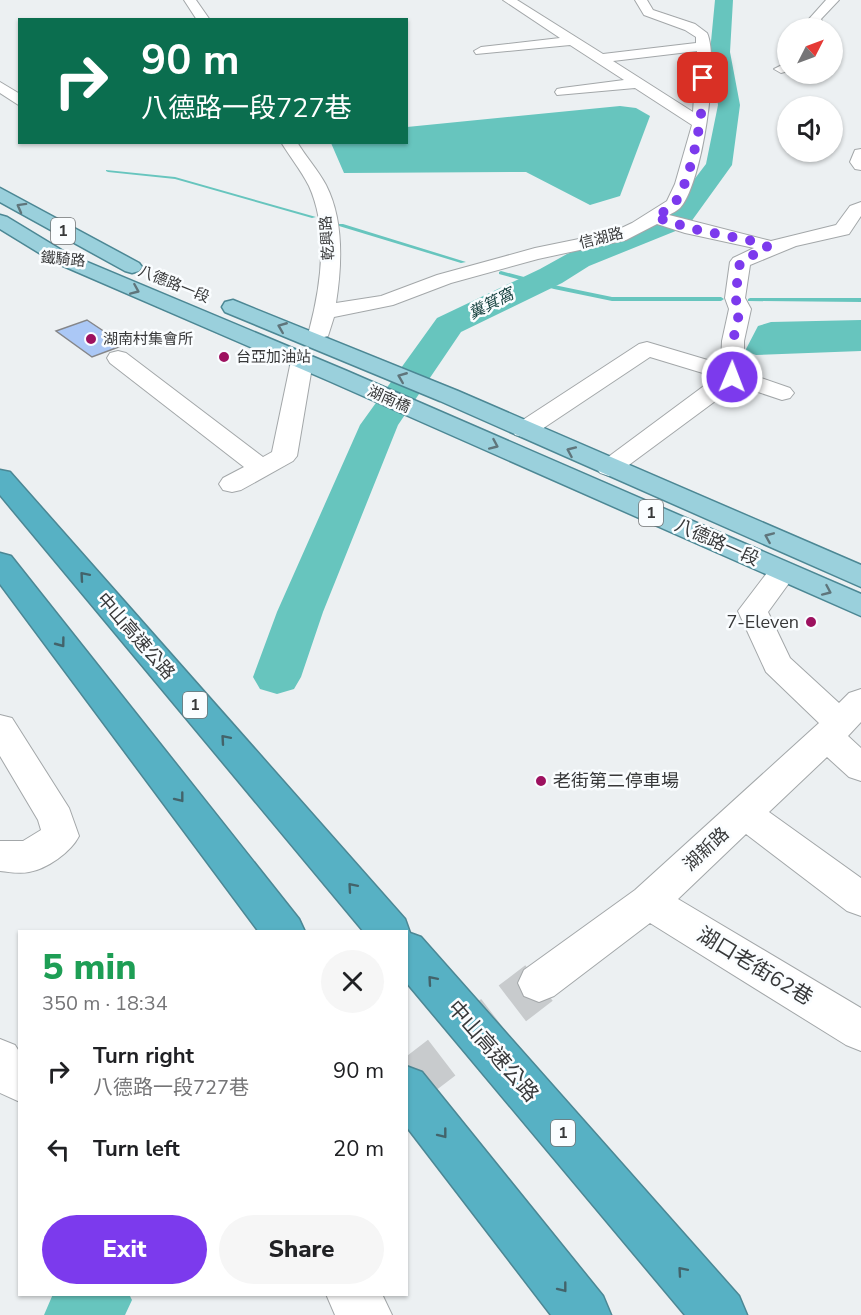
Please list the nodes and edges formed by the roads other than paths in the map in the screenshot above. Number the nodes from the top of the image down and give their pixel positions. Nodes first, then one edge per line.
1 (190, 0) edge
2 (509, 0) edge
3 (641, 0) edge
4 (833, 0) edge
5 (203, 18) edge
6 (816, 18) edge
7 (572, 41) junction
8 (704, 46) junction
9 (481, 51) dead end
10 (598, 59) junction
11 (637, 83) junction
12 (0, 86) edge
13 (562, 92) dead end
14 (18, 101) edge
15 (18, 104) edge
16 (0, 109) edge
17 (700, 123) junction
18 (290, 144) edge
19 (861, 154) edge
20 (861, 165) edge
21 (0, 194) edge
22 (861, 207) edge
23 (661, 219) junction
24 (0, 221) edge
25 (768, 247) junction
26 (19, 255) dead end
27 (61, 258) junction
28 (127, 265) junction
29 (190, 290) dead end
30 (212, 299) dead end
31 (324, 312) junction
32 (317, 341) junction
33 (118, 358) dead end
34 (356, 358) joint
35 (302, 361) junction
36 (338, 376) joint
37 (732, 377) junction
38 (782, 393) dead end
39 (445, 409) junction
40 (524, 430) junction
41 (261, 468) junction
42 (609, 468) junction
43 (0, 478) edge
44 (232, 484) dead end
45 (0, 563) edge
46 (783, 572) junction
47 (861, 577) edge
48 (861, 606) edge
49 (842, 720) edge
50 (0, 727) edge
51 (861, 768) edge
52 (744, 813) junction
53 (0, 856) edge
54 (861, 899) edge
55 (649, 902) junction
56 (282, 930) edge
57 (388, 930) edge
58 (408, 952) edge
59 (539, 982) tunnel mouth
60 (861, 1031) edge
61 (0, 1060) edge
62 (18, 1081) edge
63 (408, 1091) edge
64 (352, 1296) edge
65 (366, 1315) edge
66 (584, 1315) edge
67 (720, 1315) edge

1 - 5 street
2 - 7 street
3 - 8 street
4 - 6 street
7 - 9 street
7 - 10 street
8 - 10 street
8 - 17 street, 信湖路
10 - 11 street
11 - 13 street
11 - 17 street
12 - 14 street
15 - 16 street
17 - 23 street, 信湖路
18 - 31 street, 乾興路
19 - 20 street
28 -> 21 main road, 八德路一段 / 1
22 - 25 street
23 - 25 street
23 - 31 street, 信湖路
24 - 27 main road, 八德路一段 / 1
25 - 37 street
26 - 27 main road, 鐵騎路
27 - 28 main road, 鐵騎路
27 -> 35 main road, 八德路一段 / 1
28 - 29 main road, 八德路一段 / 1
32 -> 30 main road, 八德路一段 / 1
31 - 32 street, 乾興路
32 - 34 main road, 八德路一段 / 1
33 - 41 street
39 -> 34 main road, 湖南橋 / 1
35 - 36 main road, 八德路一段 / 1
35 - 41 street
36 - 39 main road, 湖南橋 / 1
37 - 38 street
37 - 40 street
37 - 42 street
39 - 40 main road, 八德路一段 / 1
39 -> 46 main road, 八德路一段 / 1
42 -> 40 main road, 八德路一段 / 1
41 - 44 street
47 -> 42 main road, 八德路一段 / 1
57 -> 43 highway, 中山高速公路 / 1
45 -> 56 highway
46 -> 48 main road, 八德路一段 / 1
46 - 49 street
49 - 51 street
49 - 52 street, 湖新路
50 - 53 street
52 - 54 street
52 - 55 street, 湖新路
55 - 59 street, 湖新路
55 - 60 street, 湖口老街62巷
67 -> 58 highway, 中山高速公路 / 1
61 - 62 street
63 -> 66 highway
64 - 65 street

